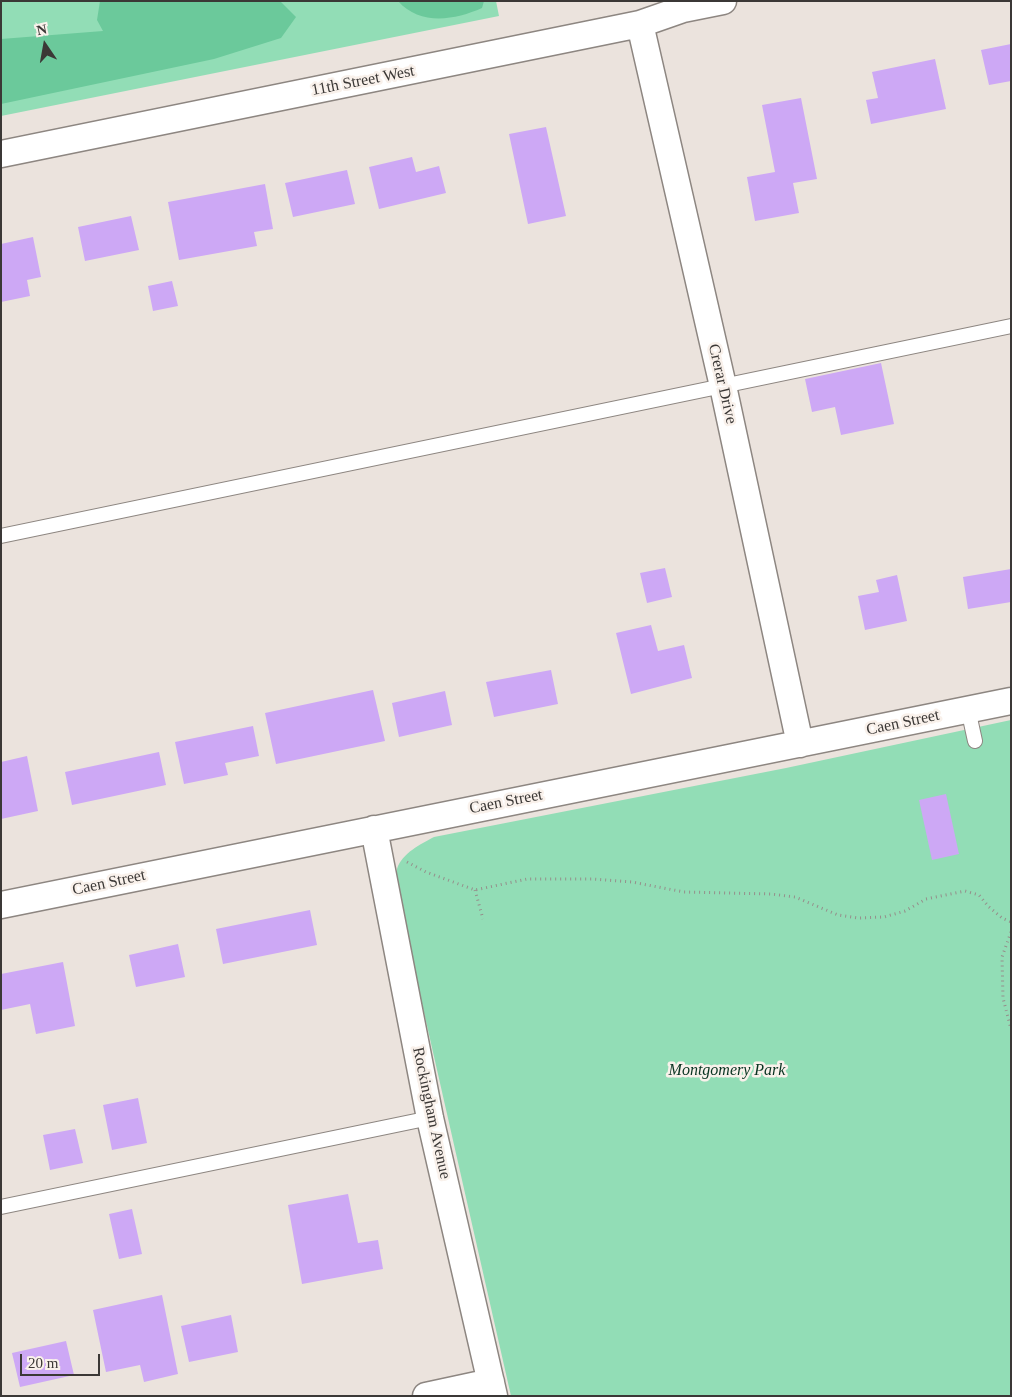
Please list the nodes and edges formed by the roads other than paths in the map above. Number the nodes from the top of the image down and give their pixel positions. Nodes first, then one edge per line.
1 (723, 1) edge
2 (640, 24) junction
3 (1, 154) edge
4 (1011, 326) edge
5 (723, 386) junction
6 (1, 536) edge
7 (1011, 701) edge
8 (968, 709) junction
9 (975, 741) dead end
10 (800, 744) junction
11 (374, 829) junction
12 (1, 905) edge
13 (430, 1118) junction
14 (1, 1208) edge
15 (493, 1389) edge
16 (426, 1396) edge

1 - 2 street, 11th Street West
2 - 3 street, 11th Street West
2 - 5 street, Crerar Drive
4 - 5 lane
5 - 6 lane
5 - 10 street, Crerar Drive
7 - 8 street, Caen Street
8 - 9 lane
8 - 10 street, Caen Street
10 - 11 street, Caen Street
11 - 12 street, Caen Street
11 - 13 street, Rockingham Avenue
13 - 14 lane
13 - 15 street, Rockingham Avenue
15 - 16 street

